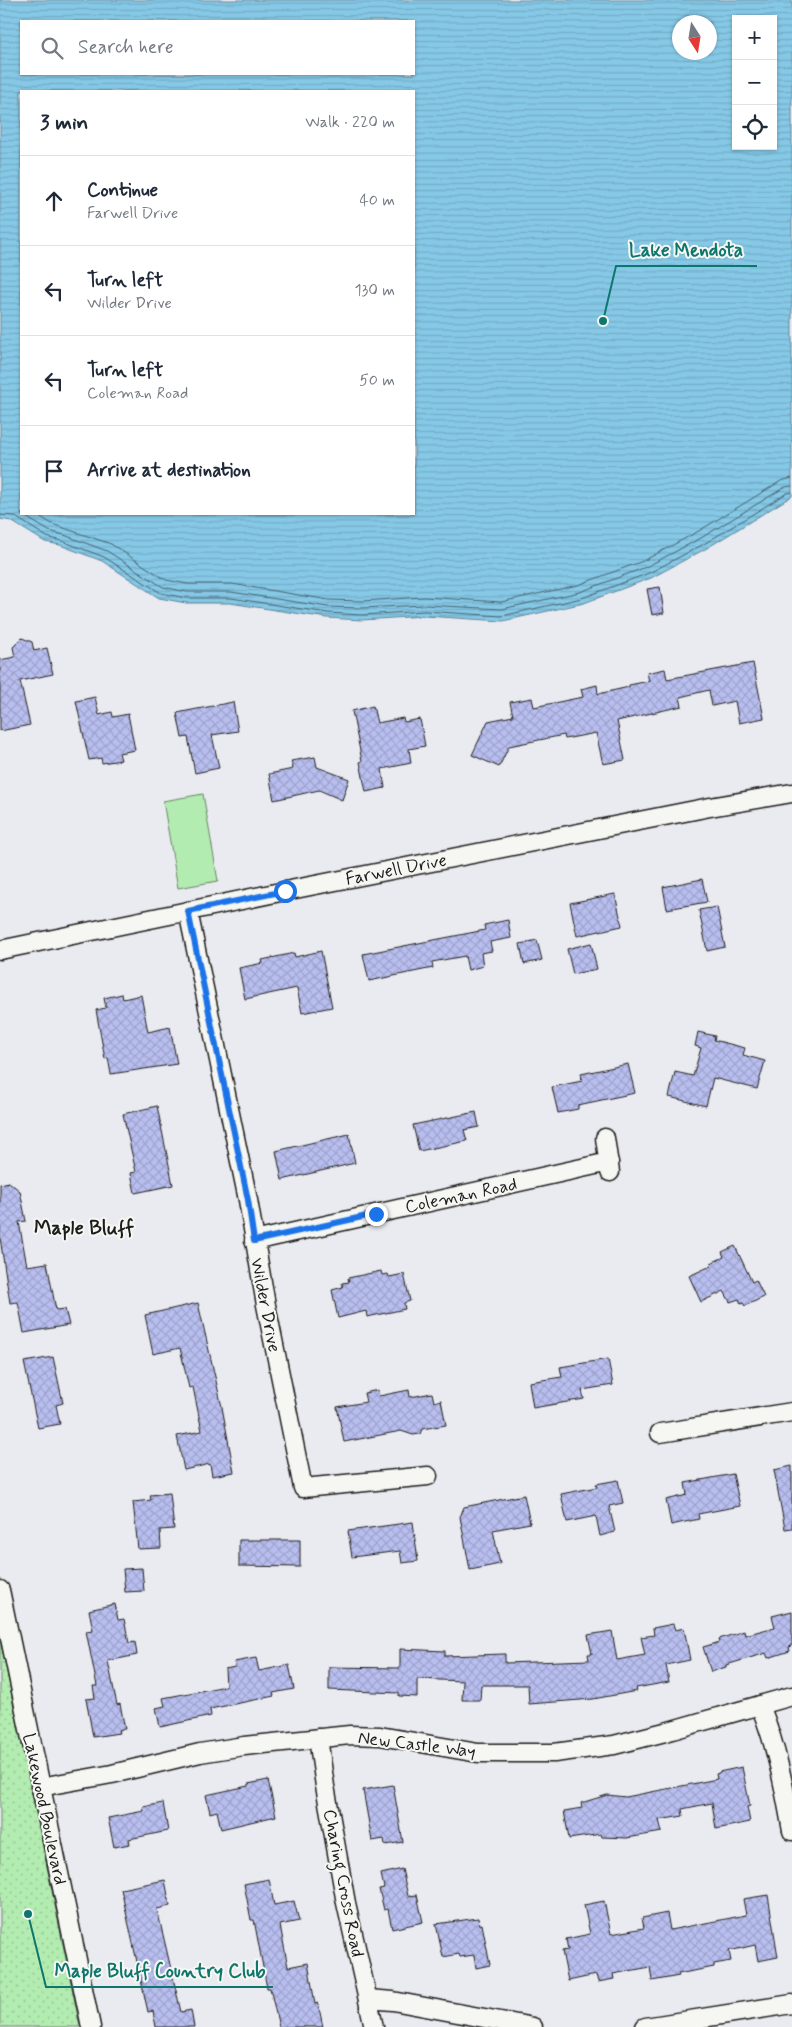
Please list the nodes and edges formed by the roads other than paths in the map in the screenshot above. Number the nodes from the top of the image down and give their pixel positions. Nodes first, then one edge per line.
1 (792, 793) edge
2 (188, 911) junction
3 (0, 950) edge
4 (605, 1138) dead end
5 (254, 1241) junction
6 (792, 1412) edge
7 (660, 1433) dead end
8 (428, 1476) dead end
9 (0, 1590) edge
10 (792, 1696) edge
11 (760, 1704) junction
12 (318, 1738) junction
13 (40, 1787) junction
14 (792, 1831) edge
15 (368, 1998) junction
16 (792, 2004) edge
17 (91, 2027) edge
18 (374, 2027) edge
19 (532, 2027) edge
20 (645, 2027) edge

1 - 2 street, Farwell Drive
2 - 3 street, Farwell Drive
2 - 5 street, Wilder Drive
4 - 5 street, Coleman Road
5 - 8 street, Wilder Drive
6 - 7 street
9 - 13 street, Lakewood Boulevard
10 - 11 street, New Castle Way
11 - 12 street, New Castle Way
11 - 14 street
12 - 13 street, New Castle Way
12 - 15 street, Charing Cross Road
13 - 17 street, Lakewood Boulevard
15 - 18 street, Charing Cross Road
15 - 19 street
16 - 20 street

